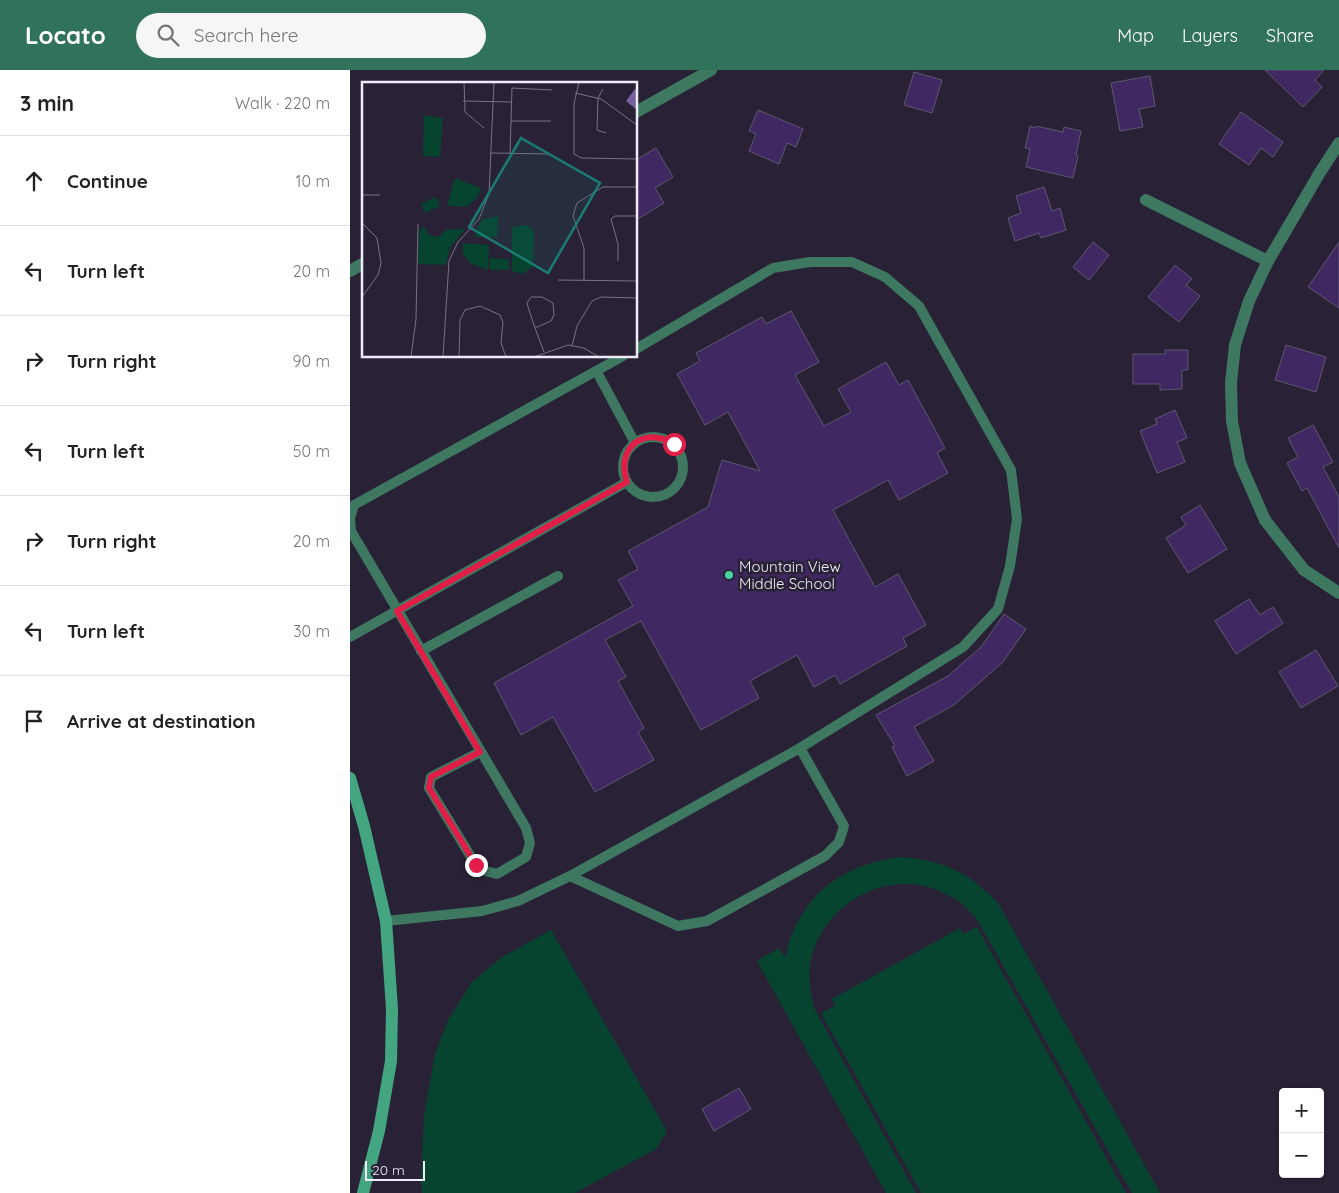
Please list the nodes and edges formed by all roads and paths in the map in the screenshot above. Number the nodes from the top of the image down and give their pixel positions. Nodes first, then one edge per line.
1 (711, 70) edge
2 (638, 111) edge
3 (1339, 144) edge
4 (1146, 200) dead end
5 (1268, 261) junction
6 (362, 264) edge
7 (350, 271) edge
8 (638, 348) edge
9 (620, 358) edge
10 (597, 372) junction
11 (635, 443) junction
12 (627, 482) junction
13 (558, 576) dead end
14 (1339, 593) edge
15 (397, 611) junction
16 (350, 637) edge
17 (421, 651) junction
18 (800, 748) junction
19 (480, 752) junction
20 (350, 778) edge
21 (570, 876) junction
22 (386, 921) junction
23 (363, 1193) edge

1 - 2 street
3 - 5 street
4 - 5 street
5 - 14 street
6 - 7 street
8 - 18 lane
9 - 10 lane
10 - 11 lane
10 - 15 lane
11 - 12 lane
11 - 12 lane
12 - 15 lane
13 - 17 lane
15 - 16 lane
15 - 17 lane
17 - 19 lane
18 - 21 lane
18 - 21 lane
19 - 19 lane
20 - 22 main road
21 - 22 lane
22 - 23 main road

